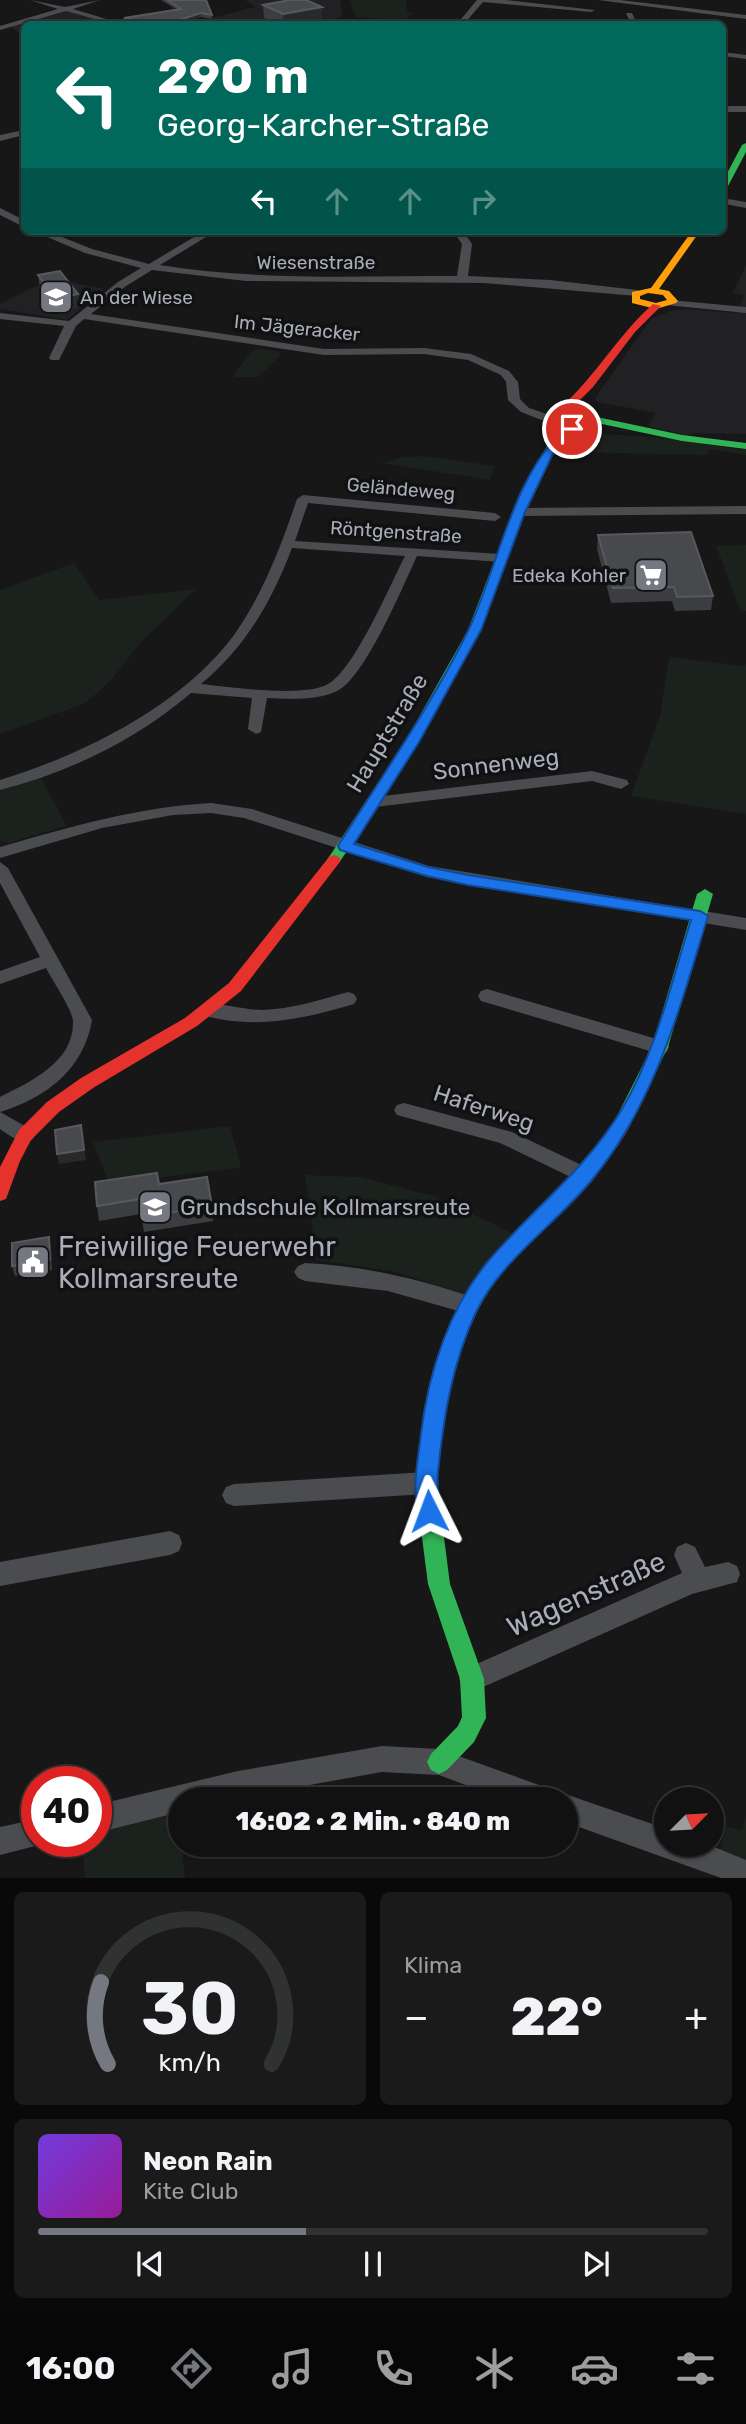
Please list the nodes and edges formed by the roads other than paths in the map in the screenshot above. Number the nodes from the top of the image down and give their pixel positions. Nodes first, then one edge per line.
1 (34, 0) edge
2 (96, 0) edge
3 (481, 0) edge
4 (601, 0) edge
5 (65, 9) junction
6 (629, 15) dead end
7 (746, 17) edge
8 (32, 21) edge
9 (108, 21) edge
10 (463, 21) edge
11 (632, 21) edge
12 (0, 22) edge
13 (21, 25) edge
14 (0, 28) edge
15 (13, 28) junction
16 (726, 54) edge
17 (746, 57) edge
18 (746, 108) edge
19 (726, 109) edge
20 (21, 134) edge
21 (0, 138) edge
22 (746, 145) edge
23 (726, 193) edge
24 (726, 195) edge
25 (746, 205) edge
26 (48, 235) edge
27 (204, 235) edge
28 (461, 235) edge
29 (693, 235) edge
30 (150, 267) junction
31 (463, 279) junction
32 (653, 298) junction
33 (746, 310) edge
34 (0, 316) edge
35 (85, 316) junction
36 (71, 324) junction
37 (55, 358) dead end
38 (571, 420) junction
39 (746, 446) edge
40 (746, 510) edge
41 (519, 512) junction
42 (495, 517) dead end
43 (288, 544) junction
44 (413, 552) junction
45 (501, 558) junction
46 (188, 688) junction
47 (260, 693) junction
48 (256, 729) dead end
49 (621, 784) dead end
50 (0, 785) edge
51 (375, 802) junction
52 (345, 846) junction
53 (0, 852) edge
54 (0, 868) edge
55 (705, 894) dead end
56 (700, 916) junction
57 (746, 924) edge
58 (51, 960) junction
59 (0, 978) edge
60 (487, 996) dead end
61 (348, 999) dead end
62 (208, 1010) junction
63 (660, 1046) junction
64 (68, 1065) junction
65 (87, 1083) junction
66 (0, 1105) edge
67 (404, 1110) dead end
68 (0, 1120) edge
69 (25, 1135) junction
70 (584, 1176) junction
71 (0, 1194) edge
72 (304, 1272) dead end
73 (469, 1305) junction
74 (426, 1483) junction
75 (234, 1495) dead end
76 (170, 1543) dead end
77 (686, 1555) dead end
78 (0, 1574) edge
79 (728, 1574) dead end
80 (698, 1578) junction
81 (472, 1679) junction
82 (439, 1762) junction
83 (507, 1787) edge
84 (578, 1812) edge
85 (112, 1815) edge
86 (21, 1836) edge
87 (654, 1839) edge
88 (0, 1841) edge
89 (702, 1857) edge
90 (746, 1874) edge

1 - 5 street
2 - 5 street
3 - 4 street
3 - 10 street
4 - 7 street
5 - 8 street
5 - 9 street
6 - 11 street
12 - 15 street
13 - 15 street
14 - 15 street
16 - 17 street
18 - 19 street
20 - 21 street
22 - 23 main road
24 - 25 street
26 - 30 street, Wiesenstraße
27 - 30 street
28 - 31 street
29 - 32 main road
30 - 31 street, Wiesenstraße
30 - 35 street
31 - 32 street, Wiesenstraße
32 - 33 street, Wiesenstraße
32 - 38 main road, Hauptstraße
34 - 36 street
35 - 36 street
35 - 38 street, Im Jägeracker
36 - 37 street
38 - 39 main road
38 - 41 main road, Hauptstraße
40 - 41 street
41 - 45 main road, Hauptstraße
42 - 43 street, Geländeweg
43 - 44 street, Röntgenstraße
43 - 46 street
44 - 45 street, Röntgenstraße
44 - 47 street
45 - 51 main road, Hauptstraße
46 - 47 street
46 - 50 street
47 - 48 street
49 - 51 street, Sonnenweg
51 - 52 main road, Hauptstraße
52 - 53 street
52 - 56 street
52 - 62 main road, Hauptstraße
54 - 58 street
55 - 56 main road
56 - 57 street
56 - 63 main road
58 - 59 street
58 - 64 street
60 - 63 street
61 - 62 street
62 - 65 main road, Hauptstraße
63 - 70 main road
64 - 65 street
64 - 66 street
65 - 69 main road, Hauptstraße
67 - 70 street, Haferweg
68 - 69 street
69 - 71 main road, Hauptstraße
70 - 73 main road
72 - 73 street
73 - 74 main road
74 - 75 street
74 - 81 main road
76 - 78 street
77 - 80 street
79 - 80 street, Wagenstraße
80 - 81 street, Wagenstraße
81 - 82 main road
82 - 83 street
82 - 85 street
84 - 87 street
86 - 88 street
89 - 90 street

